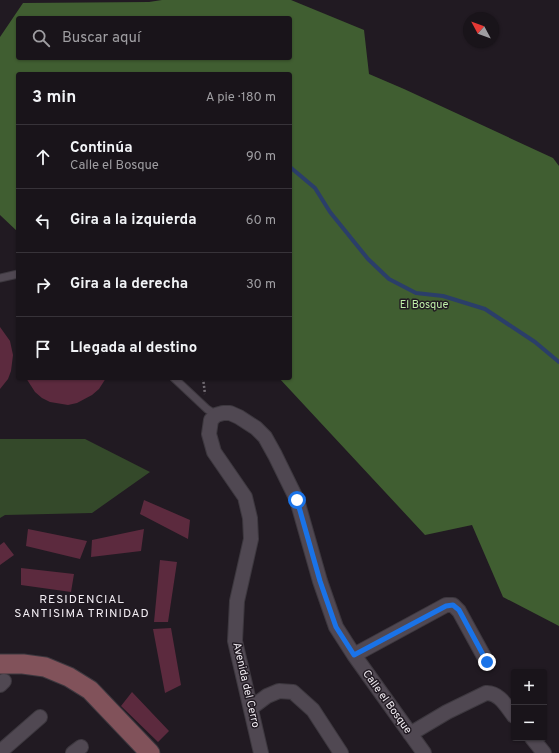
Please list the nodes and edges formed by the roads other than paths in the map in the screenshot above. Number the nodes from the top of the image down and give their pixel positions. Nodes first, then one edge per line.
1 (16, 274) edge
2 (0, 278) edge
3 (176, 380) edge
4 (216, 415) junction
5 (354, 655) junction
6 (487, 662) dead end
7 (1, 676) edge
8 (251, 708) junction
9 (511, 712) edge
10 (40, 718) dead end
11 (410, 734) junction
12 (534, 741) edge
13 (0, 752) edge
14 (150, 753) edge
15 (261, 753) edge
16 (342, 753) edge
17 (424, 753) edge
18 (544, 753) edge

1 - 2 lane
3 - 4 lane
4 - 5 street, Calle el Bosque
4 - 8 street, Avenida del Cerro
5 - 6 street
5 - 11 street, Calle el Bosque
7 - 14 street
8 - 15 street, Avenida del Cerro
8 - 16 street
9 - 11 street
10 - 13 street
11 - 17 street, Calle el Bosque
12 - 18 street

